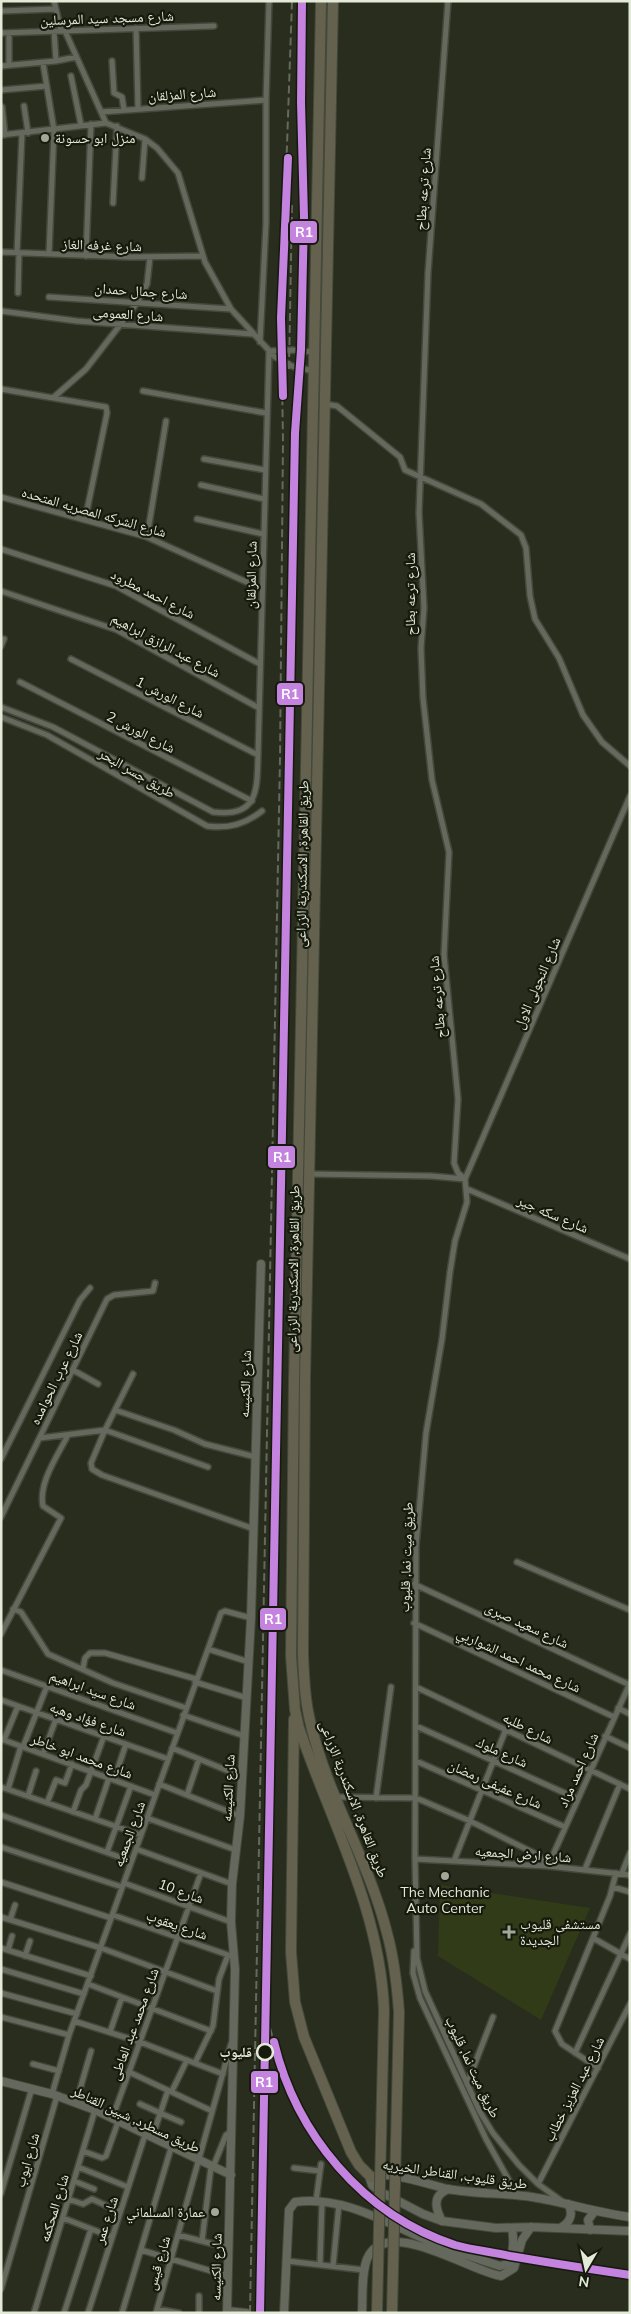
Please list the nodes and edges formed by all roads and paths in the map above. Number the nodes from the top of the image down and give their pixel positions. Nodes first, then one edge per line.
1 (54, 1) edge
2 (269, 1) edge
3 (321, 1) edge
4 (332, 1) edge
5 (448, 1) edge
6 (56, 9) junction
7 (1, 11) edge
8 (214, 26) dead end
9 (136, 28) junction
10 (54, 31) junction
11 (63, 31) junction
12 (1, 33) edge
13 (8, 33) junction
14 (76, 57) junction
15 (112, 60) dead end
16 (56, 61) junction
17 (44, 63) junction
18 (9, 65) junction
19 (1, 66) edge
20 (71, 76) dead end
21 (47, 86) junction
22 (1, 90) edge
23 (266, 100) junction
24 (24, 106) dead end
25 (2, 107) edge
26 (138, 109) junction
27 (124, 110) junction
28 (101, 112) junction
29 (106, 123) junction
30 (91, 124) junction
31 (81, 125) junction
32 (117, 126) junction
33 (54, 130) junction
34 (25, 133) junction
35 (3, 135) edge
36 (145, 139) junction
37 (142, 178) dead end
38 (113, 203) dead end
39 (1, 252) edge
40 (18, 253) junction
41 (49, 254) junction
42 (86, 256) junction
43 (203, 256) junction
44 (150, 258) junction
45 (18, 293) dead end
46 (49, 297) dead end
47 (137, 303) junction
48 (231, 309) junction
49 (1, 311) edge
50 (119, 325) junction
51 (253, 334) junction
52 (260, 342) junction
53 (270, 351) junction
54 (314, 352) junction
55 (313, 371) junction
56 (1, 389) edge
57 (143, 391) dead end
58 (54, 398) junction
59 (324, 404) junction
60 (266, 413) junction
61 (166, 421) dead end
62 (204, 459) dead end
63 (265, 470) junction
64 (420, 475) junction
65 (201, 485) dead end
66 (1, 497) edge
67 (264, 499) junction
68 (197, 519) dead end
69 (85, 520) junction
70 (263, 534) junction
71 (147, 537) junction
72 (1, 549) edge
73 (262, 590) junction
74 (1, 592) edge
75 (4, 639) dead end
76 (1, 646) edge
77 (71, 659) dead end
78 (260, 664) junction
79 (20, 682) dead end
80 (1, 707) edge
81 (259, 708) junction
82 (1, 717) edge
83 (258, 755) junction
84 (630, 766) edge
85 (630, 796) edge
86 (253, 800) junction
87 (262, 811) dead end
88 (309, 1174) junction
89 (465, 1179) junction
90 (467, 1189) junction
91 (630, 1259) edge
92 (261, 1264) dead end
93 (155, 1282) dead end
94 (90, 1288) dead end
95 (73, 1370) junction
96 (133, 1374) dead end
97 (98, 1384) dead end
98 (115, 1410) junction
99 (105, 1430) junction
100 (68, 1435) junction
101 (40, 1438) junction
102 (256, 1457) junction
103 (1, 1459) edge
104 (208, 1467) dead end
105 (1, 1517) edge
106 (254, 1528) junction
107 (517, 1562) dead end
108 (414, 1584) junction
109 (13, 1609) junction
110 (630, 1610) edge
111 (251, 1618) junction
112 (414, 1623) junction
113 (1, 1634) edge
114 (208, 1649) junction
115 (249, 1662) junction
116 (84, 1668) junction
117 (1, 1670) edge
118 (196, 1680) junction
119 (629, 1684) edge
120 (47, 1686) junction
121 (391, 1687) dead end
122 (416, 1687) junction
123 (247, 1698) junction
124 (1, 1700) edge
125 (18, 1706) junction
126 (186, 1708) junction
127 (618, 1708) junction
128 (295, 1710) junction
129 (36, 1712) junction
130 (630, 1714) edge
131 (184, 1716) junction
132 (614, 1717) junction
133 (56, 1719) junction
134 (416, 1726) junction
135 (506, 1729) junction
136 (177, 1732) junction
137 (104, 1736) junction
138 (244, 1736) junction
139 (605, 1736) junction
140 (3, 1739) edge
141 (126, 1744) junction
142 (22, 1746) junction
143 (172, 1748) junction
144 (630, 1748) edge
145 (44, 1754) junction
146 (168, 1759) junction
147 (199, 1759) junction
148 (416, 1761) junction
149 (493, 1761) junction
150 (72, 1764) junction
151 (590, 1770) junction
152 (36, 1771) dead end
153 (91, 1772) junction
154 (241, 1776) junction
155 (112, 1779) junction
156 (159, 1784) junction
157 (620, 1784) junction
158 (131, 1786) junction
159 (1, 1787) edge
160 (8, 1789) junction
161 (630, 1789) edge
162 (482, 1790) junction
163 (155, 1795) junction
164 (187, 1795) junction
165 (28, 1796) junction
166 (336, 1798) junction
167 (376, 1798) junction
168 (416, 1798) junction
169 (578, 1799) junction
170 (48, 1803) junction
171 (72, 1812) junction
172 (1, 1815) edge
173 (240, 1816) junction
174 (147, 1818) junction
175 (95, 1820) junction
176 (470, 1821) junction
177 (116, 1827) junction
178 (565, 1827) junction
179 (141, 1836) junction
180 (1, 1846) edge
181 (136, 1850) junction
182 (236, 1850) junction
183 (107, 1852) junction
184 (630, 1853) edge
185 (415, 1859) junction
186 (132, 1861) junction
187 (454, 1861) junction
188 (548, 1866) junction
189 (585, 1869) junction
190 (201, 1873) junction
191 (619, 1873) junction
192 (630, 1875) edge
193 (1, 1882) edge
194 (232, 1884) junction
195 (123, 1885) junction
196 (613, 1887) junction
197 (630, 1892) edge
198 (15, 1905) dead end
199 (189, 1906) junction
200 (112, 1916) junction
201 (1, 1917) edge
202 (10, 1920) junction
203 (231, 1922) junction
204 (630, 1934) edge
205 (12, 1936) dead end
206 (177, 1937) junction
207 (593, 1938) junction
208 (30, 1941) dead end
209 (416, 1941) junction
210 (1, 1948) edge
211 (101, 1948) junction
212 (8, 1950) junction
213 (621, 1954) junction
214 (26, 1956) junction
215 (231, 1956) junction
216 (630, 1959) edge
217 (1, 1970) edge
218 (165, 1972) junction
219 (90, 1976) junction
220 (88, 1984) junction
221 (217, 1991) junction
222 (1, 1993) edge
223 (84, 1994) junction
224 (122, 1997) junction
225 (630, 2004) edge
226 (152, 2007) junction
227 (77, 2014) junction
228 (1, 2017) edge
229 (493, 2017) dead end
230 (74, 2021) junction
231 (211, 2031) junction
232 (110, 2032) junction
233 (233, 2033) junction
234 (69, 2035) junction
235 (140, 2042) junction
236 (91, 2051) dead end
237 (575, 2053) junction
238 (186, 2060) junction
239 (195, 2063) junction
240 (33, 2064) dead end
241 (598, 2068) junction
242 (59, 2071) junction
243 (129, 2072) junction
244 (223, 2074) junction
245 (2, 2083) edge
246 (467, 2084) junction
247 (32, 2088) junction
248 (170, 2091) junction
249 (55, 2095) junction
250 (76, 2103) junction
251 (140, 2104) dead end
252 (95, 2110) junction
253 (212, 2111) junction
254 (160, 2113) junction
255 (115, 2121) junction
256 (181, 2122) dead end
257 (232, 2131) junction
258 (148, 2136) junction
259 (171, 2148) junction
260 (83, 2151) junction
261 (198, 2161) junction
262 (321, 2164) dead end
263 (78, 2167) junction
264 (212, 2167) junction
265 (294, 2168) dead end
266 (320, 2171) junction
267 (230, 2175) junction
268 (4, 2176) edge
269 (371, 2177) junction
270 (74, 2181) junction
271 (538, 2184) junction
272 (128, 2187) junction
273 (94, 2188) dead end
274 (449, 2189) junction
275 (1, 2193) edge
276 (517, 2195) junction
277 (68, 2199) junction
278 (319, 2202) junction
279 (339, 2204) junction
280 (567, 2204) junction
281 (120, 2212) junction
282 (594, 2212) junction
283 (630, 2217) edge
284 (63, 2218) junction
285 (442, 2221) junction
286 (531, 2227) junction
287 (512, 2228) junction
288 (560, 2228) junction
289 (91, 2229) junction
290 (590, 2230) junction
291 (630, 2232) edge
292 (178, 2235) junction
293 (112, 2237) junction
294 (202, 2241) junction
295 (229, 2248) junction
296 (141, 2250) junction
297 (171, 2260) junction
298 (287, 2261) junction
299 (320, 2265) junction
300 (333, 2266) junction
301 (504, 2266) junction
302 (364, 2270) junction
303 (506, 2274) junction
304 (228, 2276) junction
305 (1, 2289) edge
306 (200, 2296) dead end
307 (156, 2311) edge
308 (227, 2312) edge
309 (34, 2313) edge
310 (64, 2313) edge
311 (88, 2313) edge
312 (122, 2313) edge
313 (179, 2313) edge
314 (199, 2313) edge
315 (246, 2313) edge
316 (284, 2313) edge
317 (362, 2313) edge
318 (377, 2313) edge
319 (392, 2313) edge

1 - 6 street
2 - 23 street
3 - 54 highway, طريق القاهرة, الاسكندرية الزراعى
4 - 59 highway, طريق القاهرة, الاسكندرية الزراعى
5 - 64 street, شارع ترعه بطاح
6 - 7 street
6 - 11 street
8 - 9 street, شارع مسجد سيد المرسلين
9 - 11 street, شارع مسجد سيد المرسلين
9 - 26 street
10 - 11 street, شارع مسجد سيد المرسلين
10 - 13 street, شارع مسجد سيد المرسلين
10 - 16 street
11 - 14 street
12 - 13 street, شارع مسجد سيد المرسلين
13 - 18 street
14 - 16 street
14 - 28 street
15 - 27 street
16 - 17 street
17 - 18 street
17 - 21 street
18 - 19 street
20 - 31 street
21 - 22 street
21 - 33 street
23 - 26 street, شارع المزلقان
23 - 52 street
24 - 34 street
25 - 35 street
26 - 27 street, شارع المزلقان
27 - 28 street, شارع المزلقان
28 - 29 street
29 - 30 street
29 - 32 street
30 - 31 street
30 - 42 street
31 - 33 street
32 - 36 street
32 - 38 street
33 - 34 street
33 - 41 street
34 - 35 street
34 - 40 street
36 - 37 street
36 - 43 street
39 - 40 street, شارع غرفه الغاز
40 - 41 street, شارع غرفه الغاز
40 - 45 street
41 - 42 street, شارع غرفه الغاز
42 - 44 street, شارع غرفه الغاز
43 - 44 street, شارع غرفه الغاز
43 - 48 street
44 - 47 street
46 - 47 street, شارع جمال حمدان
47 - 48 street, شارع جمال حمدان
47 - 50 street
48 - 51 street
49 - 50 street, شارع العمومى
50 - 51 street, شارع العمومى
50 - 58 street
51 - 52 street
52 - 53 street
53 - 54 street
53 - 55 street
53 - 60 street, شارع المزلقان
54 - 55 highway, طريق القاهرة, الاسكندرية الزراعى
55 - 128 highway, طريق القاهرة, الاسكندرية الزراعى
56 - 58 street
57 - 60 street
58 - 69 street
59 - 64 street
59 - 88 highway, طريق القاهرة, الاسكندرية الزراعى
60 - 63 street, شارع المزلقان
61 - 71 street
62 - 63 street
63 - 67 street, شارع المزلقان
64 - 84 street
64 - 89 street, شارع ترعه بطاح
65 - 67 street
66 - 69 street, شارع الشركه المصريه المتحده
67 - 70 street, شارع المزلقان
68 - 70 street
69 - 71 street, شارع الشركه المصريه المتحده
70 - 73 street, شارع المزلقان
71 - 73 street, شارع الشركه المصريه المتحده
72 - 78 street, شارع احمد مطرود
73 - 78 street, شارع المزلقان
74 - 81 street, شارع عبد الرازق ابراهيم
75 - 76 street
77 - 83 street, شارع الورش 1
78 - 81 street, شارع المزلقان
79 - 86 street, شارع الورش 2
80 - 86 street, طريق جسر البحر
81 - 83 street, شارع المزلقان
82 - 87 street, طريق جسر البحر
83 - 86 street, شارع المزلقان
85 - 89 street, شارع النجولى الاول
88 - 89 street
88 - 166 highway, طريق القاهرة, الاسكندرية الزراعى
89 - 90 street, طريق ميت نما, قليوب
90 - 91 street, شارع سكه جير
90 - 108 street, طريق ميت نما, قليوب
92 - 102 main road, شارع الكنيسه
93 - 95 street, شارع عرب الحوامده
94 - 103 street
95 - 97 street
95 - 101 street, شارع عرب الحوامده
96 - 98 street
98 - 99 street
98 - 102 street
99 - 100 street
99 - 104 street
99 - 106 street
100 - 101 street
100 - 109 street
101 - 105 street, شارع عرب الحوامده
102 - 106 main road, شارع الكنيسه
106 - 111 main road, شارع الكنيسه
107 - 110 street
108 - 112 street, طريق ميت نما, قليوب
108 - 119 street, شارع سعيد صبرى
109 - 113 street
109 - 116 street
111 - 114 street, شارع الجمعيه
111 - 115 main road, شارع الكنيسه
112 - 122 street, طريق ميت نما, قليوب
112 - 132 street, شارع محمد احمد الشواربي
114 - 115 street
114 - 118 street, شارع الجمعيه
115 - 123 main road, شارع الكنيسه
116 - 118 street
116 - 126 street
117 - 120 street, شارع سيد ابراهيم
118 - 123 street
118 - 126 street, شارع الجمعيه
119 - 127 street, شارع احمد مراد
120 - 129 street
120 - 136 street, شارع سيد ابراهيم
121 - 167 street
122 - 134 street, طريق ميت نما, قليوب
122 - 135 street, شارع طلبه
123 - 138 main road, شارع الكنيسه
124 - 125 street, شارع فؤاد وهبه
125 - 129 street, شارع فؤاد وهبه
125 - 140 street
126 - 131 street, شارع الجمعيه
127 - 130 street
127 - 132 street, شارع احمد مراد
128 - 269 highway
128 - 318 highway, طريق القاهرة, الاسكندرية الزراعى, bridge
129 - 133 street, شارع فؤاد وهبه
129 - 142 street
131 - 136 street, شارع الجمعيه
131 - 138 street
132 - 139 street, شارع احمد مراد
133 - 137 street, شارع فؤاد وهبه
133 - 145 street
134 - 148 street, طريق ميت نما, قليوب
134 - 149 street, شارع ملوك
135 - 149 street
135 - 151 street, شارع طلبه
136 - 143 street, شارع الجمعيه
137 - 141 street, شارع فؤاد وهبه
137 - 153 street
138 - 154 main road, شارع الكنيسه
139 - 144 street
139 - 151 street, شارع احمد مراد
140 - 142 street, شارع محمد ابو خاطر
141 - 146 street, شارع فؤاد وهبه
141 - 155 street
142 - 145 street, شارع محمد ابو خاطر
142 - 160 street
143 - 146 street, شارع الجمعيه
143 - 147 street
145 - 150 street, شارع محمد ابو خاطر
146 - 156 street, شارع الجمعيه
147 - 154 street
147 - 164 street
148 - 162 street, شارع عفيفى رمضان
148 - 168 street, طريق ميت نما, قليوب
149 - 162 street
149 - 169 street, شارع ملوك
150 - 153 street, شارع محمد ابو خاطر
150 - 170 street
151 - 157 street, شارع طلبه
151 - 169 street, شارع احمد مراد
152 - 165 street
153 - 155 street, شارع محمد ابو خاطر
153 - 171 street
154 - 173 main road, شارع الكنيسه
155 - 158 street, شارع محمد ابو خاطر
155 - 175 street
156 - 163 street, شارع الجمعيه
156 - 164 street
157 - 161 street, شارع طلبه
157 - 189 street
158 - 163 street, شارع محمد ابو خاطر
158 - 177 street
159 - 160 street
160 - 165 street
162 - 176 street
162 - 178 street, شارع عفيفى رمضان
163 - 174 street, شارع الجمعيه
164 - 173 street
165 - 170 street
166 - 167 street
166 - 319 highway, طريق القاهرة, الاسكندرية الزراعى, bridge
167 - 168 street
168 - 176 street
168 - 185 street, طريق ميت نما, قليوب
169 - 178 street, شارع احمد مراد
170 - 171 street
171 - 175 street
172 - 183 street
173 - 182 main road, شارع الكنيسه
174 - 179 street, شارع الجمعيه
174 - 182 street
175 - 177 street
176 - 187 street
176 - 188 street
177 - 179 street
177 - 183 street
178 - 188 street, شارع احمد مراد
179 - 181 street, شارع الجمعيه
180 - 195 street, شارع 10
181 - 186 street, شارع الجمعيه
181 - 190 street
182 - 194 main road, شارع الكنيسه
183 - 186 street
184 - 191 street
185 - 187 street, شارع ارض الجمعيه
185 - 209 street, طريق ميت نما, قليوب
186 - 195 street, شارع الجمعيه
187 - 188 street, شارع ارض الجمعيه
188 - 189 street, شارع ارض الجمعيه
189 - 191 street, شارع ارض الجمعيه
190 - 194 street
190 - 199 street, شارع محمد عبد العاطى
191 - 192 street, شارع ارض الجمعيه
191 - 196 street
193 - 200 street, شارع يعقوب
194 - 203 main road, شارع الكنيسه
195 - 199 street, شارع 10
195 - 200 street, شارع الجمعيه
196 - 197 street
196 - 207 street
198 - 202 street
199 - 203 street, شارع 10
199 - 206 street, شارع محمد عبد العاطى
200 - 206 street, شارع يعقوب
200 - 211 street, شارع الجمعيه
201 - 202 street
202 - 211 street
203 - 215 main road, شارع الكنيسه
204 - 213 street
205 - 212 street
206 - 215 street, شارع يعقوب
206 - 218 street, شارع محمد عبد العاطى
207 - 213 street
207 - 237 street
208 - 214 street
209 - 246 street, طريق ميت نما, قليوب
209 - 276 street, طريق ميت نما, قليوب
210 - 212 street
211 - 218 street
211 - 219 street, شارع الجمعيه
212 - 214 street
213 - 216 street
213 - 237 street
214 - 219 street
215 - 221 street
215 - 233 main road, شارع الكنيسه
217 - 223 street
218 - 221 street
218 - 226 street, شارع محمد عبد العاطى
219 - 220 street, شارع الجمعيه
220 - 223 street, شارع الجمعيه
220 - 224 street
221 - 231 street
222 - 227 street
223 - 227 street, شارع الجمعيه
224 - 226 street
224 - 232 street
225 - 241 street, شارع عبد العزيز خطاب
226 - 231 street
226 - 235 street, شارع محمد عبد العاطى
227 - 230 street, شارع الجمعيه
228 - 234 street
229 - 246 street
230 - 232 street
230 - 234 street, شارع الجمعيه
231 - 239 street
232 - 235 street
233 - 244 street, شارع قيس
233 - 257 main road, شارع الكنيسه
234 - 242 street, شارع الجمعيه
235 - 238 street
235 - 243 street, شارع محمد عبد العاطى
236 - 250 street
237 - 241 street
238 - 239 street
238 - 248 street, شارع عمر
239 - 244 street
240 - 242 street
241 - 271 street, شارع عبد العزيز خطاب
242 - 249 street, شارع الجمعيه
243 - 248 street
243 - 255 street, شارع محمد عبد العاطى
244 - 253 street, شارع قيس
245 - 247 main road, طريق مسطرد, شبين القناطر
246 - 271 street, طريق ميت نما, قليوب
247 - 249 main road, طريق مسطرد, شبين القناطر
247 - 268 street
248 - 253 street
248 - 254 street, شارع عمر
249 - 250 main road, طريق مسطرد, شبين القناطر
249 - 305 street, شارع ايوب
250 - 252 main road, طريق مسطرد, شبين القناطر
251 - 254 street
252 - 255 main road, طريق مسطرد, شبين القناطر
252 - 260 street, شارع المحكمه
253 - 261 street, شارع قيس
254 - 256 street
254 - 258 street, شارع عمر
255 - 258 main road, طريق مسطرد, شبين القناطر
255 - 260 street, شارع محمد عبد العاطى
257 - 264 street
257 - 267 main road, شارع الكنيسه
258 - 259 main road, طريق مسطرد, شبين القناطر
258 - 272 street, شارع عمر
259 - 261 main road, طريق مسطرد, شبين القناطر
259 - 296 street
260 - 263 street, شارع المحكمه
261 - 264 main road, طريق مسطرد, شبين القناطر
261 - 292 street, شارع قيس
262 - 266 street
263 - 270 street, شارع المحكمه
263 - 272 street
264 - 267 main road, طريق مسطرد, شبين القناطر
264 - 294 street
265 - 266 street
266 - 278 street
267 - 295 main road, شارع الكنيسه
268 - 275 street
269 - 274 main road, طريق قليوب, القناطر الخيريه
269 - 285 main road, طريق قليوب, القناطر الخيريه
270 - 273 street
270 - 277 street, شارع المحكمه
271 - 280 street, طريق ميت نما, قليوب
272 - 281 street, شارع عمر
274 - 276 main road, طريق قليوب, القناطر الخيريه
274 - 285 main road
276 - 280 main road, طريق قليوب, القناطر الخيريه
277 - 281 street
277 - 284 street, شارع المحكمه
278 - 279 main road
278 - 298 main road
278 - 299 street
279 - 300 street
279 - 301 main road
280 - 282 main road, طريق قليوب, القناطر الخيريه
280 - 288 main road
281 - 293 street, شارع عمر
282 - 283 main road, طريق قليوب, القناطر الخيريه
282 - 290 main road
284 - 289 street
284 - 309 street, شارع المحكمه
285 - 287 main road, طريق قليوب, القناطر الخيريه
286 - 287 main road, طريق قليوب, القناطر الخيريه
286 - 288 main road, طريق قليوب, القناطر الخيريه
286 - 303 main road
287 - 301 main road
288 - 290 main road, طريق قليوب, القناطر الخيريه
289 - 293 street
289 - 310 street
290 - 291 main road, طريق قليوب, القناطر الخيريه
292 - 294 street
292 - 297 street, شارع قيس
293 - 311 street, شارع عمر
294 - 295 street
295 - 304 main road, شارع الكنيسه
296 - 297 street
296 - 312 street
297 - 304 street
297 - 307 street, شارع قيس
298 - 299 street
298 - 316 main road
299 - 300 street
300 - 302 street
301 - 303 main road
302 - 303 main road
302 - 317 main road
304 - 308 main road, شارع الكنيسه
306 - 314 street
307 - 313 street
308 - 315 main road

